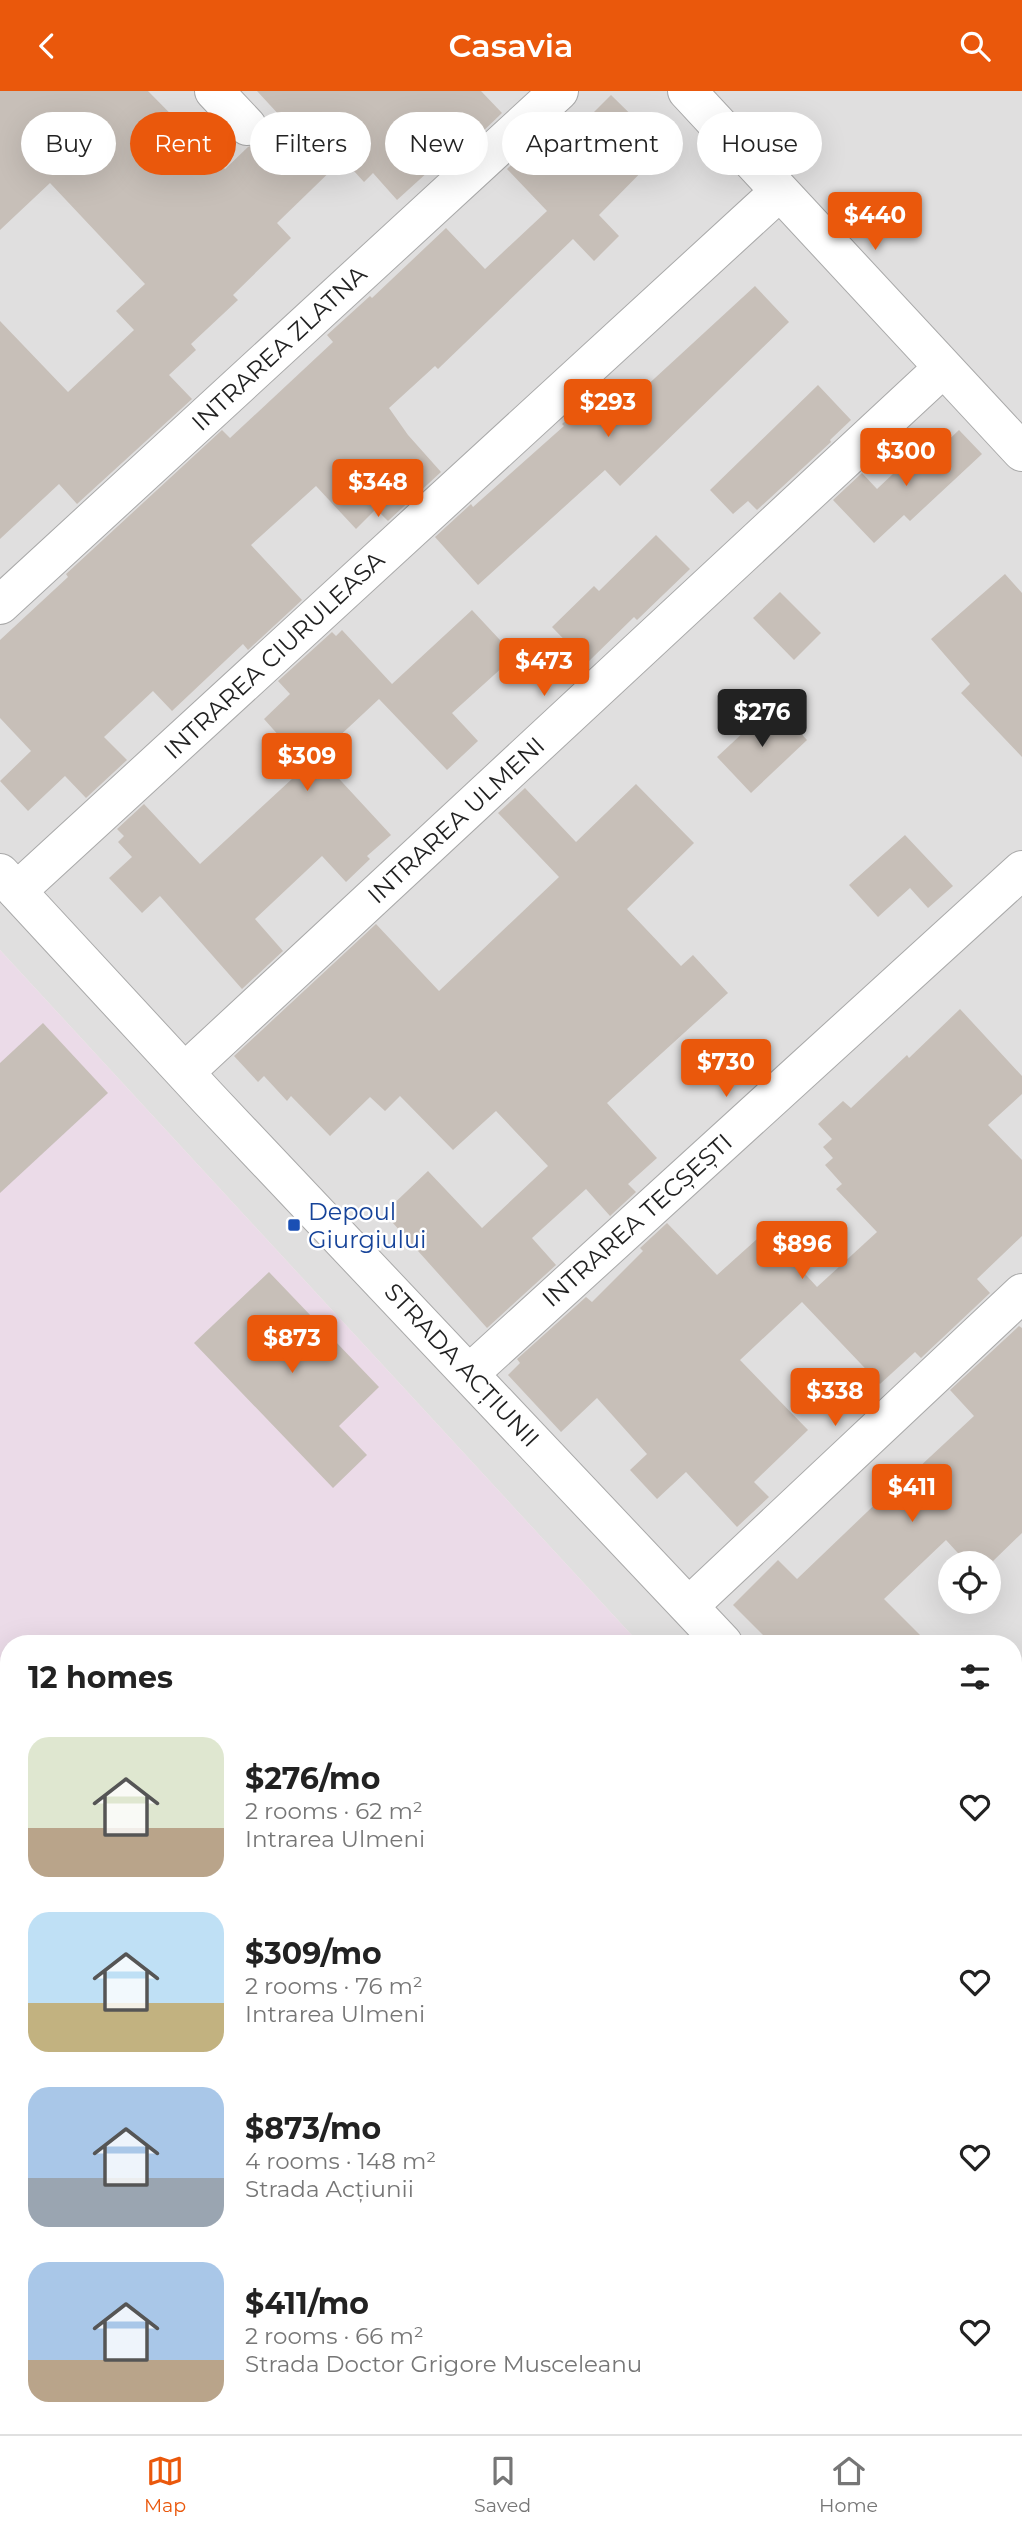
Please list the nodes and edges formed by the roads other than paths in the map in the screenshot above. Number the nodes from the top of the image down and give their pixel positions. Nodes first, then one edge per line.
1 (214, 91) edge
2 (559, 91) edge
3 (687, 91) edge
4 (247, 127) dead end
5 (779, 192) junction
6 (943, 368) junction
7 (1022, 451) edge
8 (0, 605) edge
9 (1022, 870) edge
10 (8, 882) edge
11 (186, 1072) junction
12 (1022, 1293) edge
13 (470, 1373) junction
14 (689, 1606) junction
15 (716, 1635) edge

1 - 4 street
2 - 8 street, INTRAREA ZLATNA
3 - 5 street
5 - 6 street
5 - 10 street, INTRAREA CIURULEASA
6 - 7 street
6 - 11 street, INTRAREA ULMENI
9 - 13 street, INTRAREA TECȘEȘTI
10 - 11 street, STRADA ACȚIUNII
11 - 13 street, STRADA ACȚIUNII
12 - 14 street
13 - 14 street, STRADA ACȚIUNII
14 - 15 street, STRADA ACȚIUNII

